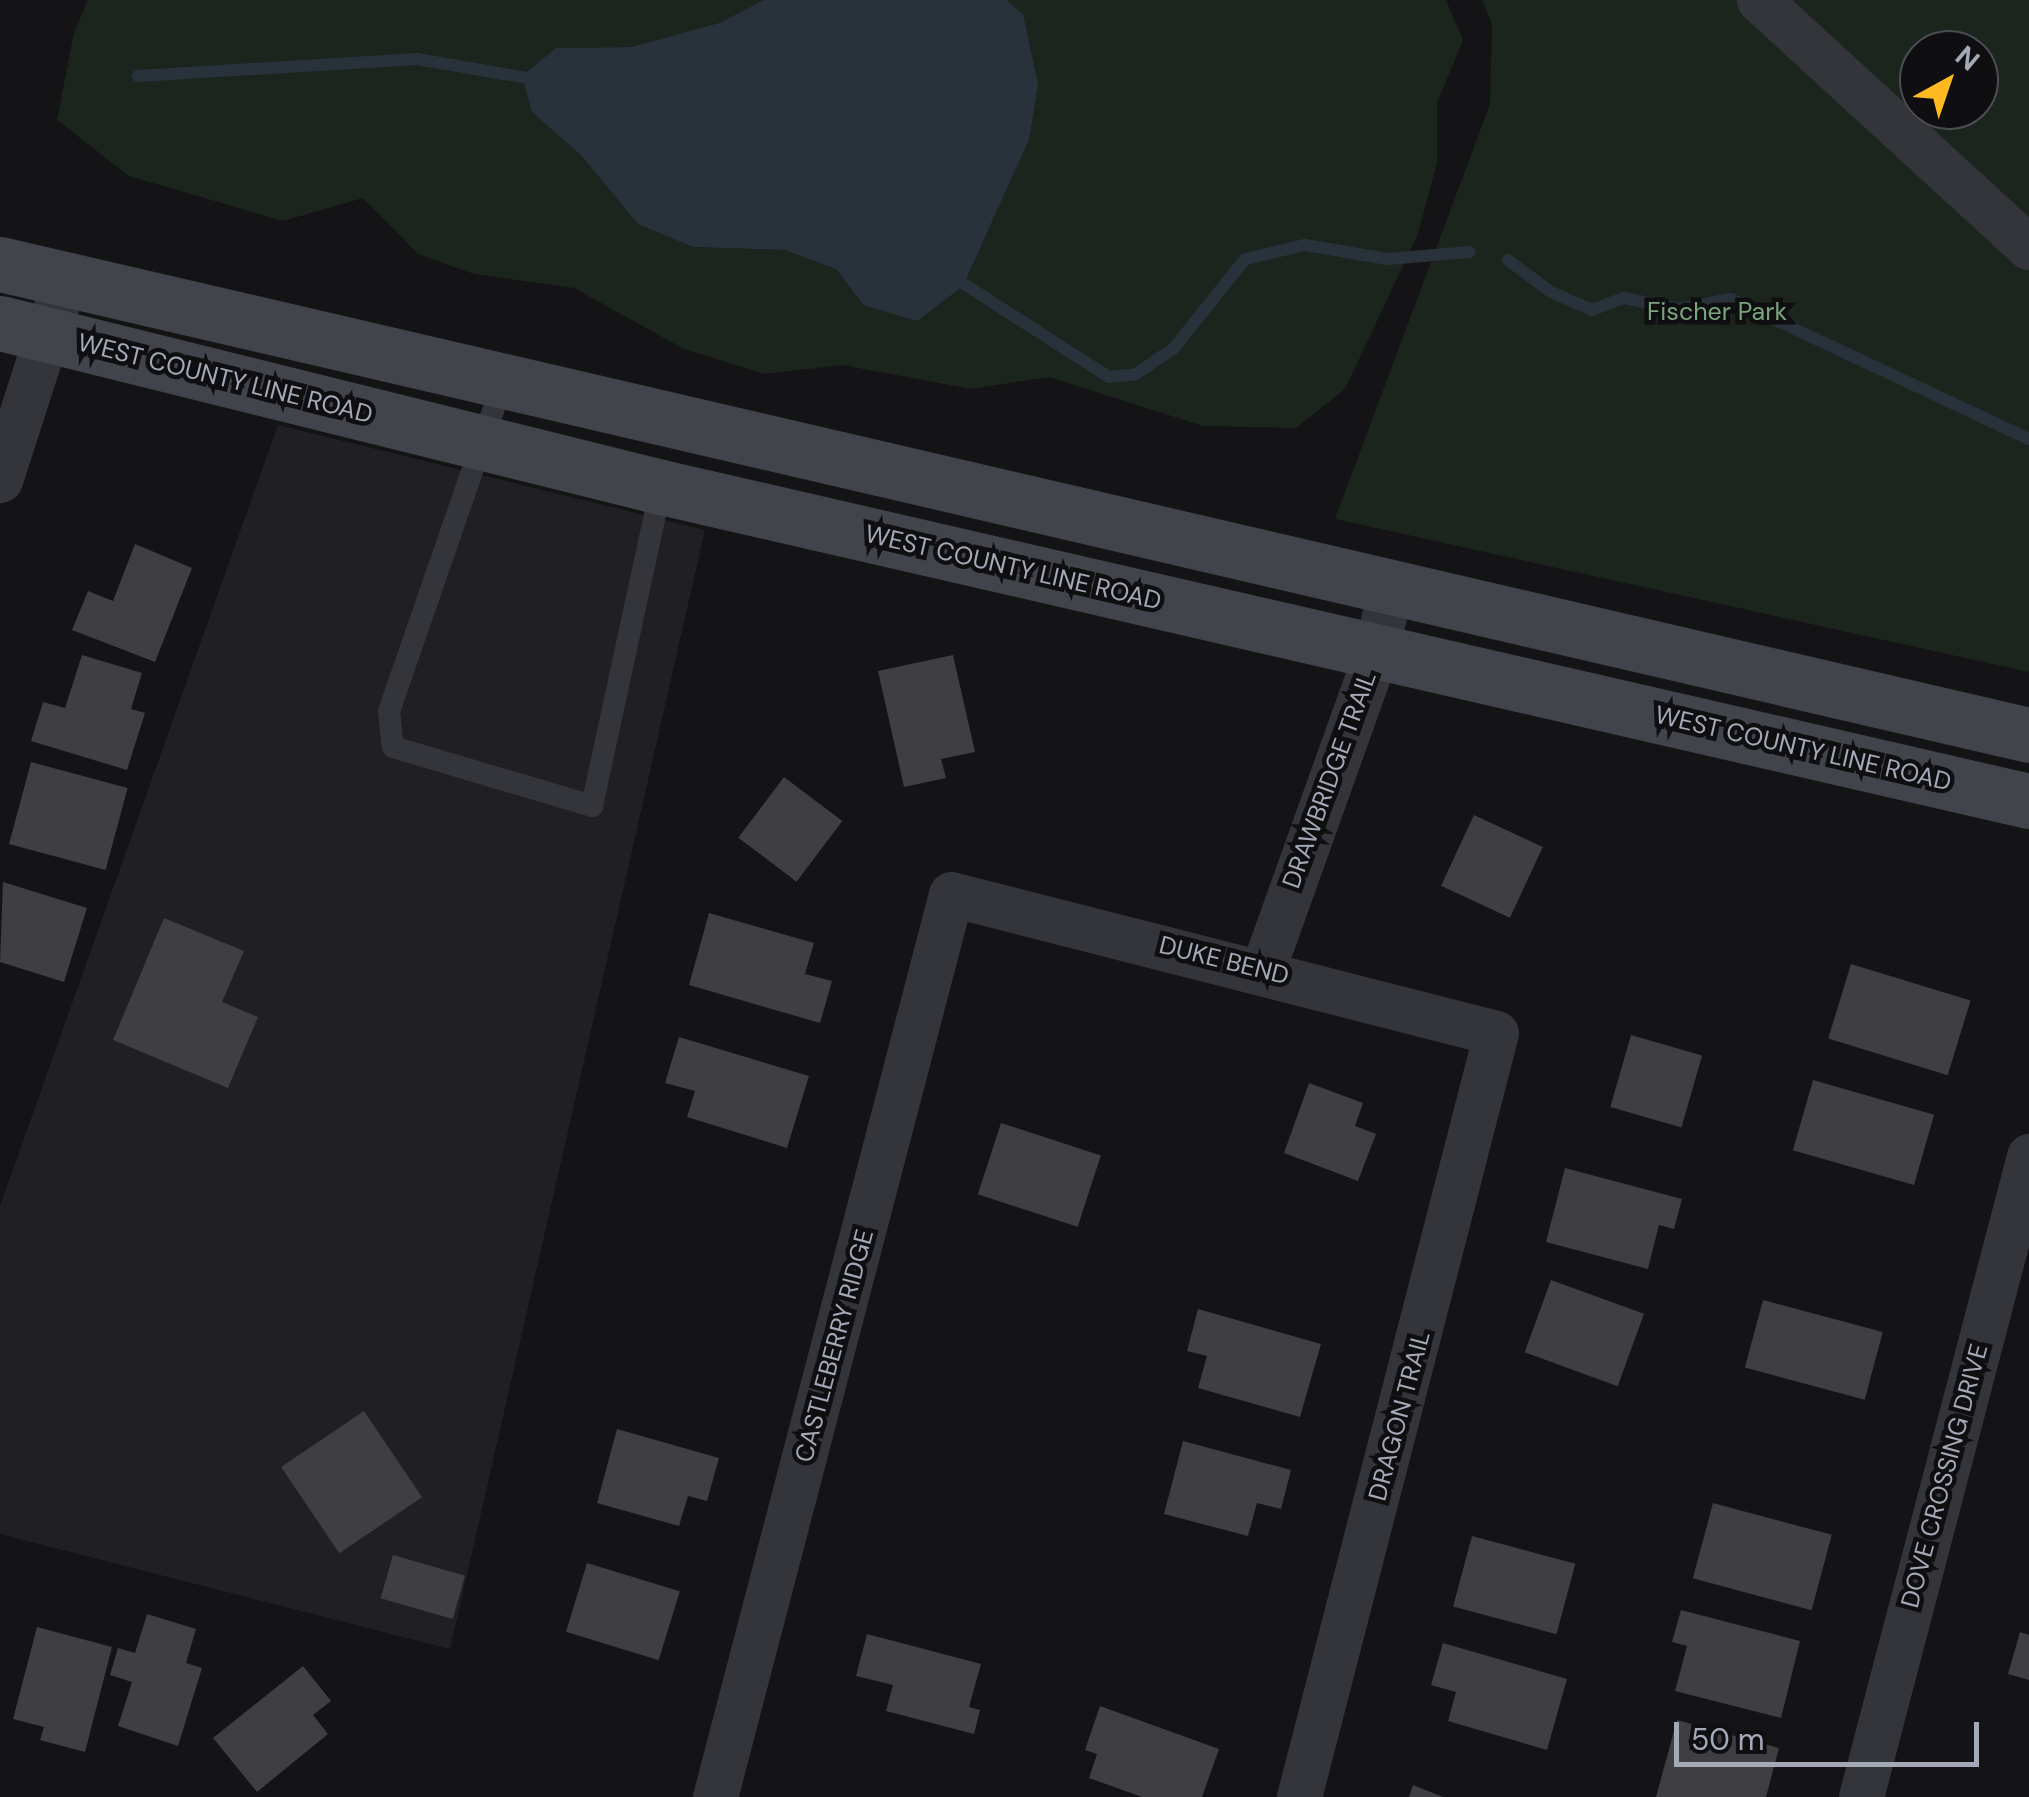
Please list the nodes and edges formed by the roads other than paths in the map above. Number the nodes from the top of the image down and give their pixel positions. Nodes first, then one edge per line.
1 (1759, 0) edge
2 (2029, 247) edge
3 (0, 264) edge
4 (65, 279) junction
5 (25, 329) edge
6 (504, 382) junction
7 (484, 444) junction
8 (0, 480) edge
9 (661, 487) junction
10 (1390, 588) junction
11 (1376, 653) junction
12 (2029, 735) edge
13 (2029, 800) edge
14 (951, 894) joint
15 (1262, 970) junction
16 (1496, 1034) joint
17 (2029, 1156) edge
18 (716, 1797) edge
19 (1299, 1797) edge
20 (1862, 1797) edge

1 - 2 street
3 - 4 main road
4 - 5 street
4 - 6 main road
5 - 7 main road, WEST COUNTY LINE ROAD
5 - 8 street
6 - 7 lane
6 - 10 main road
7 - 9 main road, WEST COUNTY LINE ROAD
7 - 9 lane
9 - 11 main road, WEST COUNTY LINE ROAD
10 - 11 street, DRAWBRIDGE TRAIL
10 - 12 main road
11 - 13 main road, WEST COUNTY LINE ROAD
11 - 15 street, DRAWBRIDGE TRAIL
14 - 15 street, DUKE BEND
14 - 18 street, CASTLEBERRY RIDGE
15 - 16 street, DUKE BEND
16 - 19 street, DRAGON TRAIL
17 - 20 street, DOVE CROSSING DRIVE

